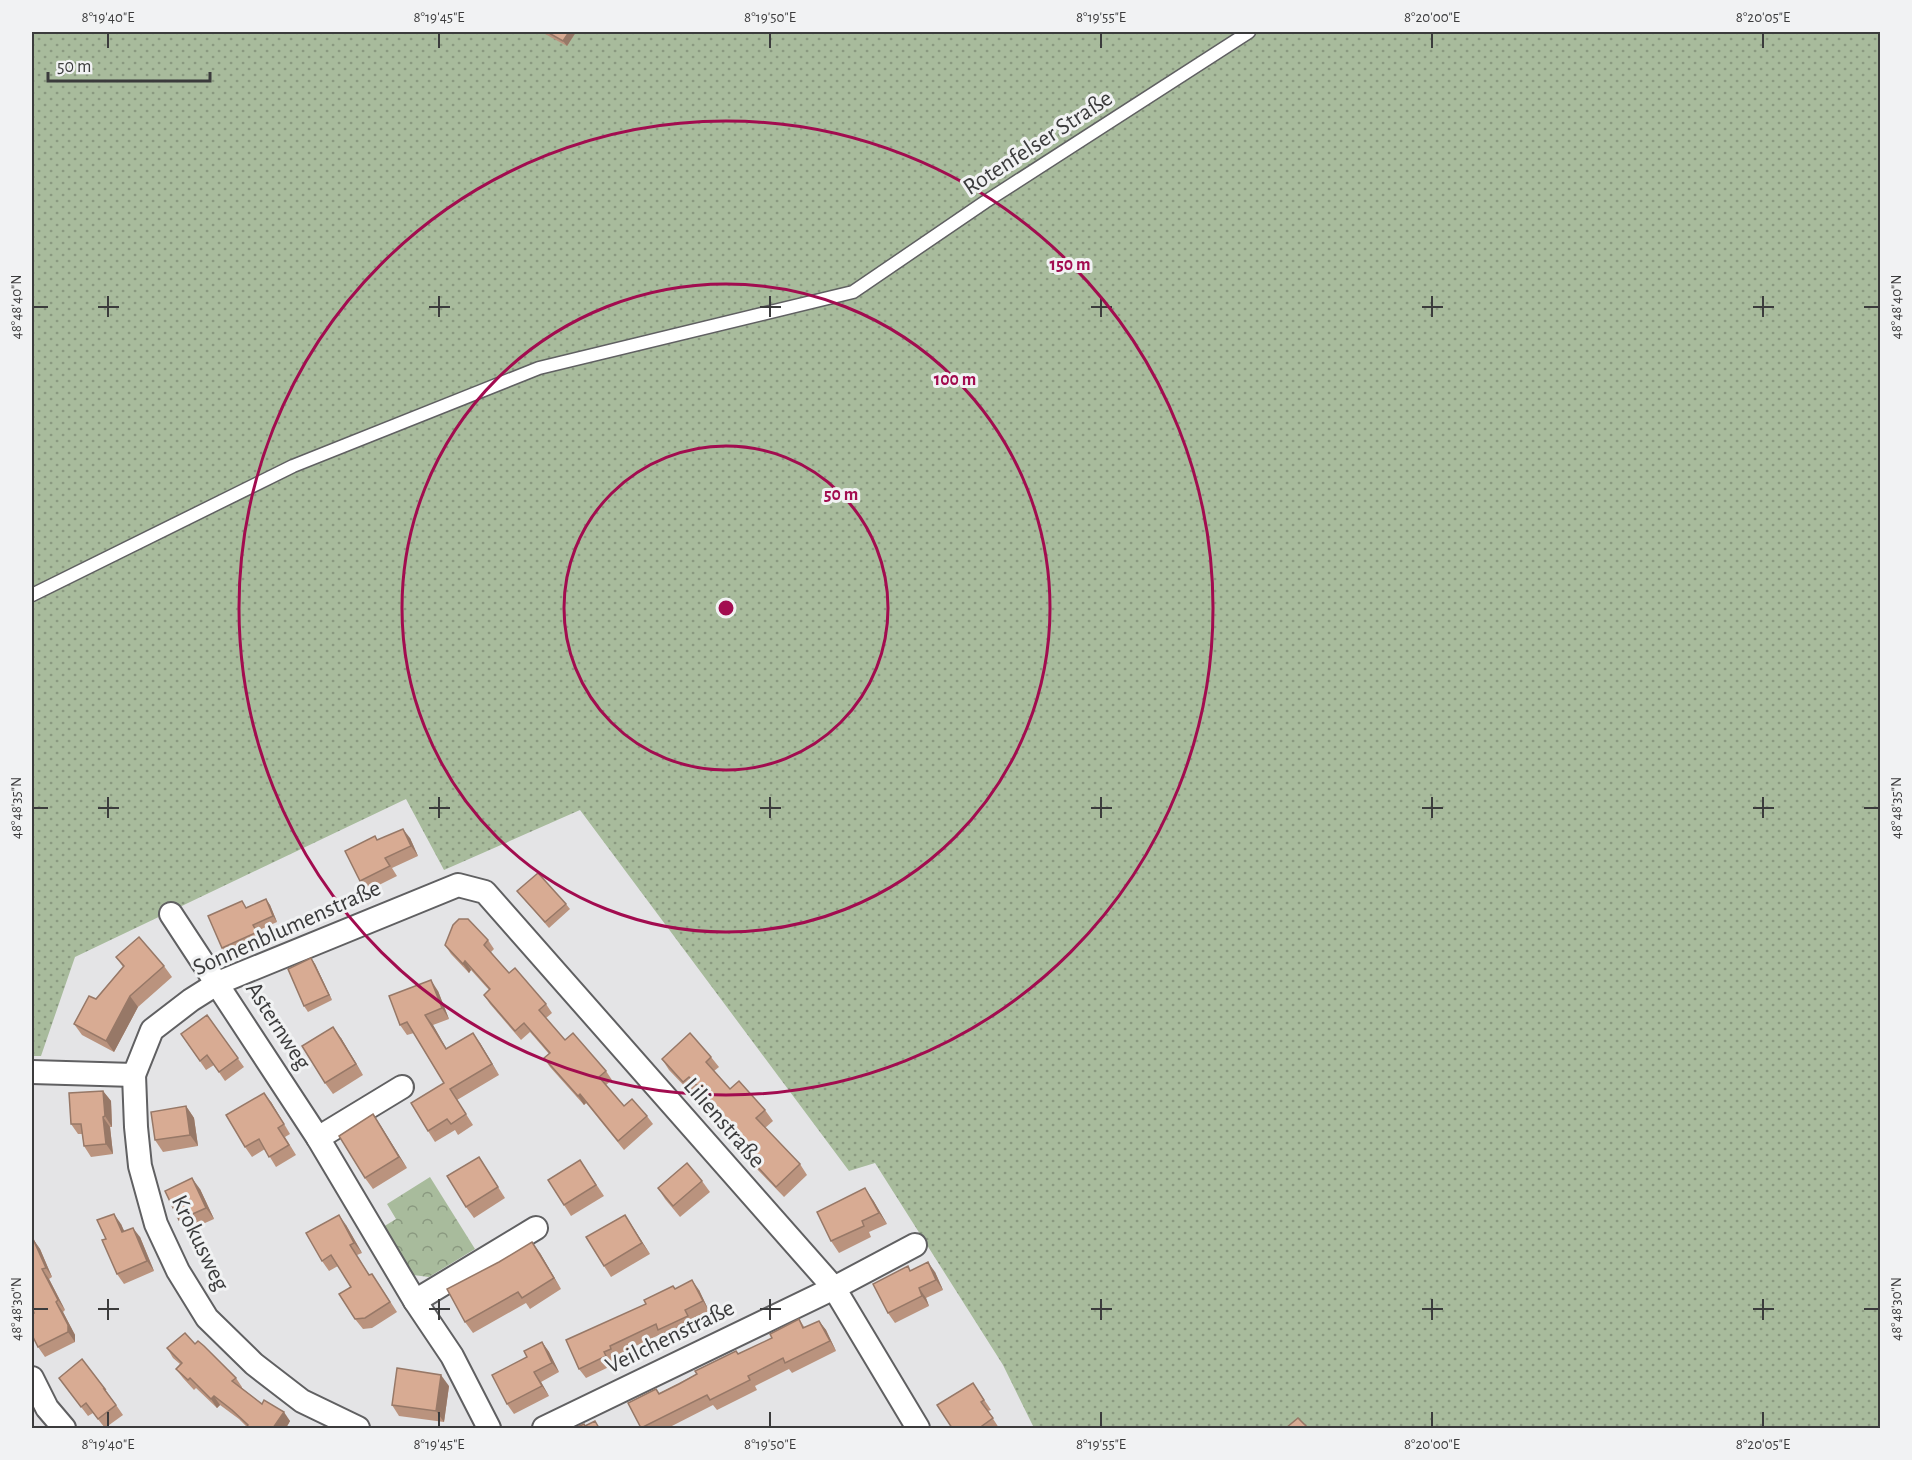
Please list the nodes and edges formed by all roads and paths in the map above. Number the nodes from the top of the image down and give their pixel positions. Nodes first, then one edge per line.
1 (1249, 32) edge
2 (32, 595) edge
3 (458, 885) joint
4 (171, 914) dead end
5 (218, 983) junction
6 (32, 1072) edge
7 (134, 1075) junction
8 (402, 1087) dead end
9 (318, 1138) junction
10 (536, 1228) dead end
11 (915, 1245) dead end
12 (834, 1288) junction
13 (415, 1300) junction
14 (32, 1378) edge
15 (64, 1428) edge
16 (358, 1428) edge
17 (489, 1428) edge
18 (544, 1428) edge
19 (918, 1428) edge

1 - 2 lane, Rotenfelser Straße
3 - 5 street, Sonnenblumenstraße
3 - 12 street, Lilienstraße
4 - 5 street, Asternweg
5 - 7 street, Sonnenblumenstraße
5 - 9 street, Asternweg
6 - 7 street
7 - 16 street, Krokusweg
8 - 9 street
9 - 13 street, Asternweg
10 - 13 street
11 - 12 street, Veilchenstraße
12 - 18 street, Veilchenstraße
12 - 19 street, Lilienstraße
13 - 17 street, Asternweg
14 - 15 street

